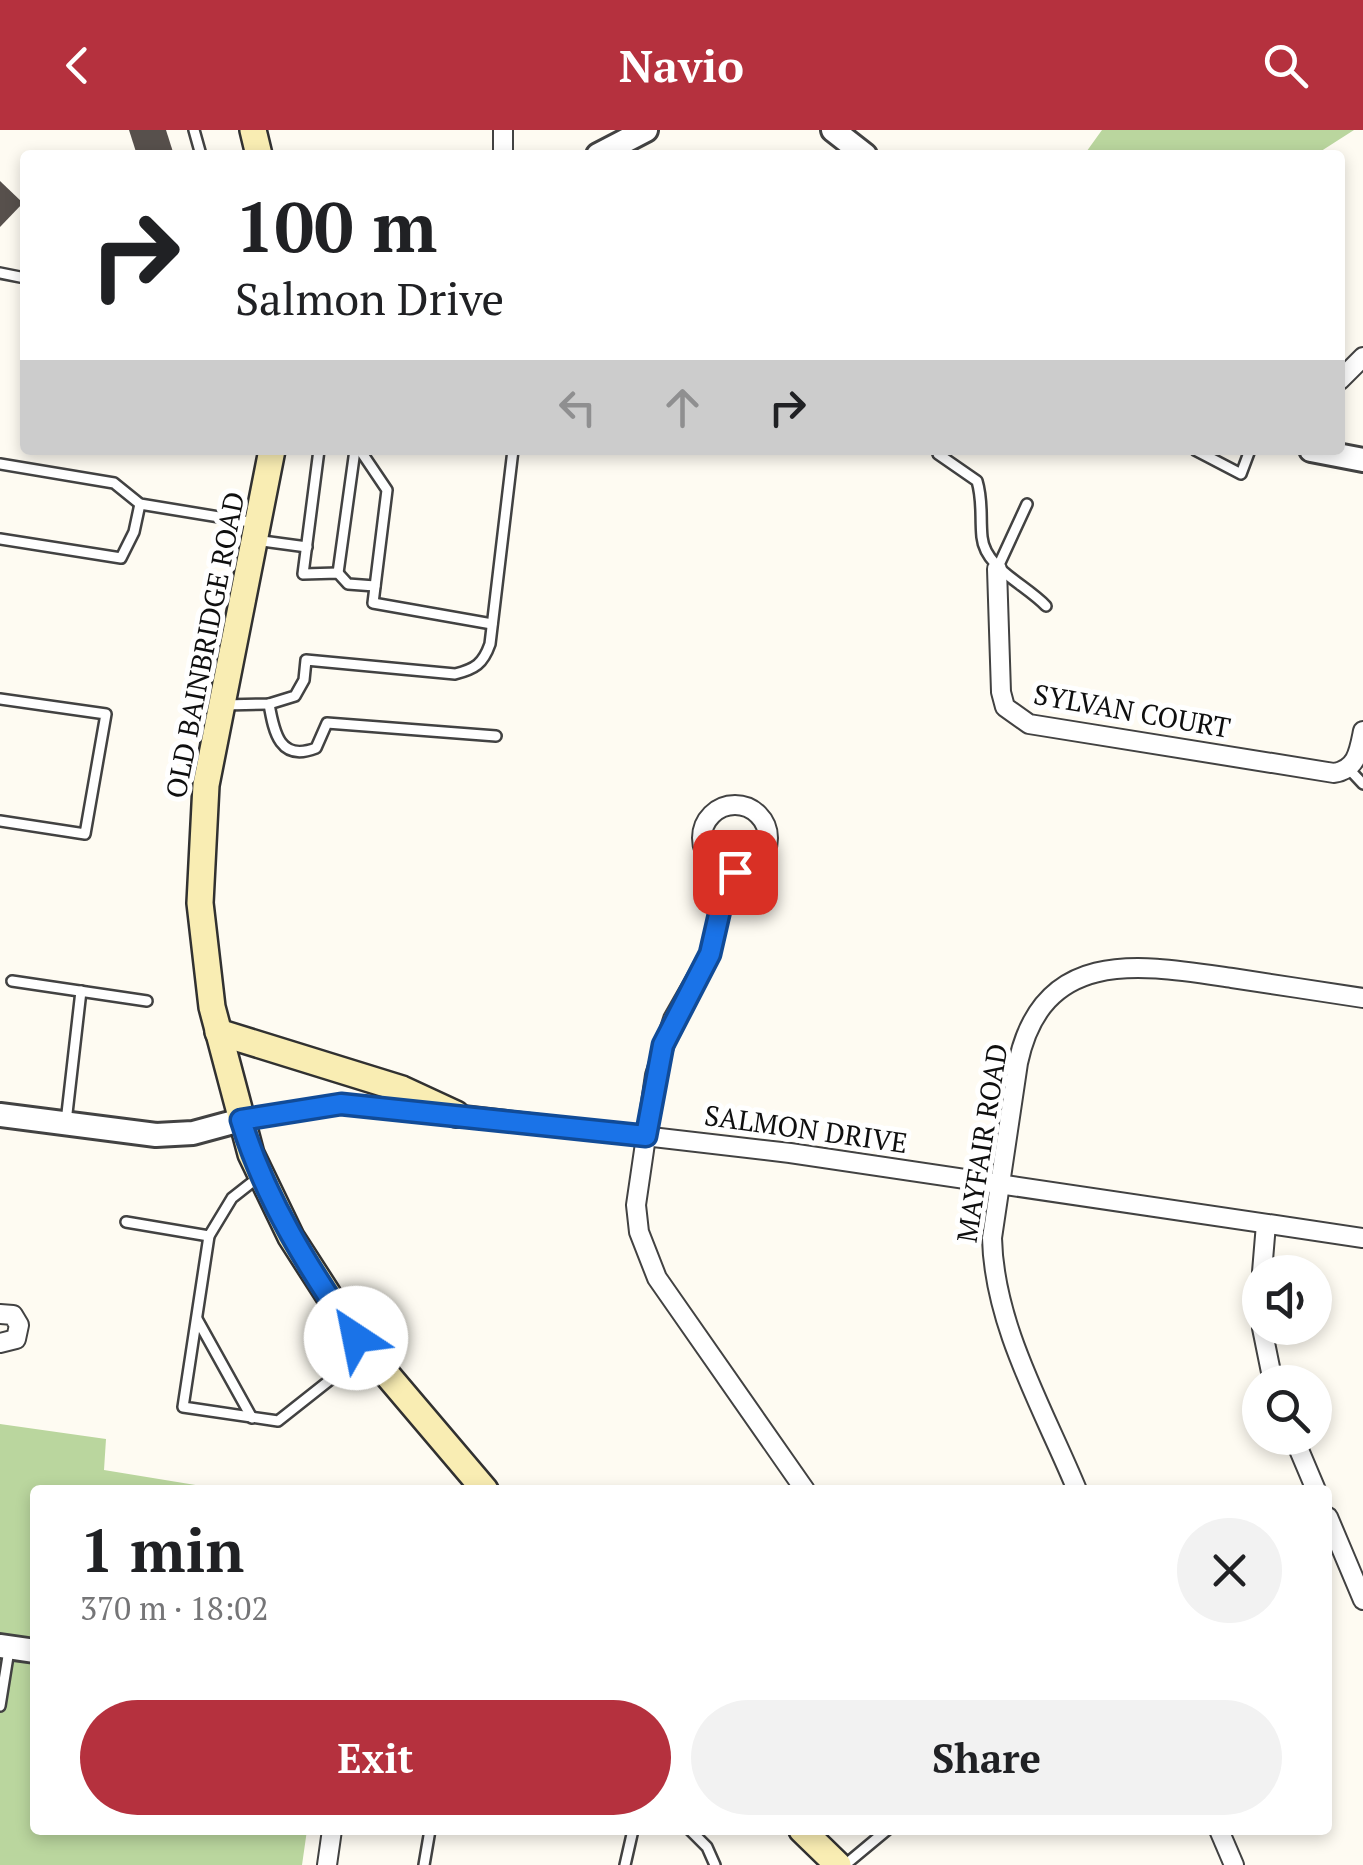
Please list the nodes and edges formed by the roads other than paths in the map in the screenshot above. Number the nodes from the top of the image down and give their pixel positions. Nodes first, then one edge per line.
1 (646, 130) edge
2 (833, 130) edge
3 (608, 150) edge
4 (859, 150) edge
5 (271, 455) edge
6 (319, 455) edge
7 (356, 455) edge
8 (361, 455) edge
9 (513, 455) edge
10 (939, 455) edge
11 (1205, 455) edge
12 (1248, 455) edge
13 (1337, 455) edge
14 (1363, 460) edge
15 (0, 464) edge
16 (140, 504) junction
17 (1027, 504) dead end
18 (256, 532) junction
19 (0, 539) edge
20 (307, 547) junction
21 (997, 570) junction
22 (338, 574) junction
23 (375, 586) junction
24 (1046, 606) dead end
25 (492, 624) junction
26 (0, 699) edge
27 (269, 704) junction
28 (219, 705) junction
29 (1363, 731) edge
30 (496, 736) dead end
31 (1348, 768) junction
32 (1363, 784) edge
33 (0, 821) edge
34 (729, 871) dead end
35 (12, 981) dead end
36 (81, 991) junction
37 (1363, 998) edge
38 (147, 1000) dead end
39 (218, 1032) junction
40 (456, 1114) junction
41 (0, 1115) edge
42 (241, 1120) junction
43 (66, 1124) junction
44 (646, 1136) junction
45 (261, 1176) junction
46 (1001, 1184) junction
47 (126, 1222) dead end
48 (1266, 1224) junction
49 (209, 1236) junction
50 (1363, 1238) edge
51 (1263, 1255) edge
52 (0, 1314) edge
53 (197, 1318) junction
54 (0, 1343) edge
55 (366, 1351) junction
56 (252, 1418) junction
57 (1301, 1455) edge
58 (481, 1485) edge
59 (802, 1485) edge
60 (1075, 1485) edge
61 (1314, 1485) edge
62 (1332, 1526) edge
63 (1363, 1600) edge
64 (5, 1646) edge
65 (30, 1650) edge
66 (0, 1706) edge
67 (331, 1835) edge
68 (429, 1835) edge
69 (632, 1835) edge
70 (695, 1835) edge
71 (808, 1835) edge
72 (881, 1835) edge
73 (1222, 1835) edge
74 (327, 1865) edge
75 (424, 1865) edge
76 (625, 1865) edge
77 (714, 1865) edge
78 (842, 1865) edge
79 (1234, 1865) edge

1 - 3 street
2 - 4 street
5 - 18 main road, OLD BAINBRIDGE ROAD
6 - 20 lane
7 - 22 lane
8 - 23 lane
9 - 25 lane
10 - 21 lane
11 - 12 lane
13 - 14 street
15 - 16 lane
16 - 18 lane
16 - 19 lane
17 - 21 lane
18 - 20 lane
18 - 28 main road, OLD BAINBRIDGE ROAD
20 - 22 lane
21 - 24 lane
21 - 31 street, SYLVAN COURT
22 - 23 lane
23 - 25 lane
25 - 27 lane
26 - 33 lane
27 - 28 lane
27 - 30 lane
28 - 39 main road, OLD BAINBRIDGE ROAD
29 - 31 street
31 - 32 lane
34 - 44 street
35 - 36 lane
36 - 38 lane
36 - 43 lane
37 - 46 street, MAYFAIR ROAD
39 - 40 main road
39 - 42 main road, OLD BAINBRIDGE ROAD
40 - 42 street, SALMON DRIVE
40 - 44 street, SALMON DRIVE
41 - 43 street
42 - 43 street
42 - 45 main road, OLD BAINBRIDGE ROAD
44 - 46 street, SALMON DRIVE
44 - 59 street
45 - 49 lane
45 - 55 main road, OLD BAINBRIDGE ROAD
46 - 48 street, SALMON DRIVE
46 - 60 street, MAYFAIR ROAD
47 - 49 lane
48 - 50 street, SALMON DRIVE
48 - 51 street
49 - 53 lane
52 - 54 street
53 - 56 lane
53 - 56 lane
55 - 56 lane
55 - 58 main road, OLD BAINBRIDGE ROAD
57 - 61 street
62 - 63 street
64 - 65 street
64 - 66 lane
67 - 74 street
68 - 75 lane
69 - 76 lane
70 - 77 lane
71 - 78 main road
72 - 78 lane
73 - 79 street

